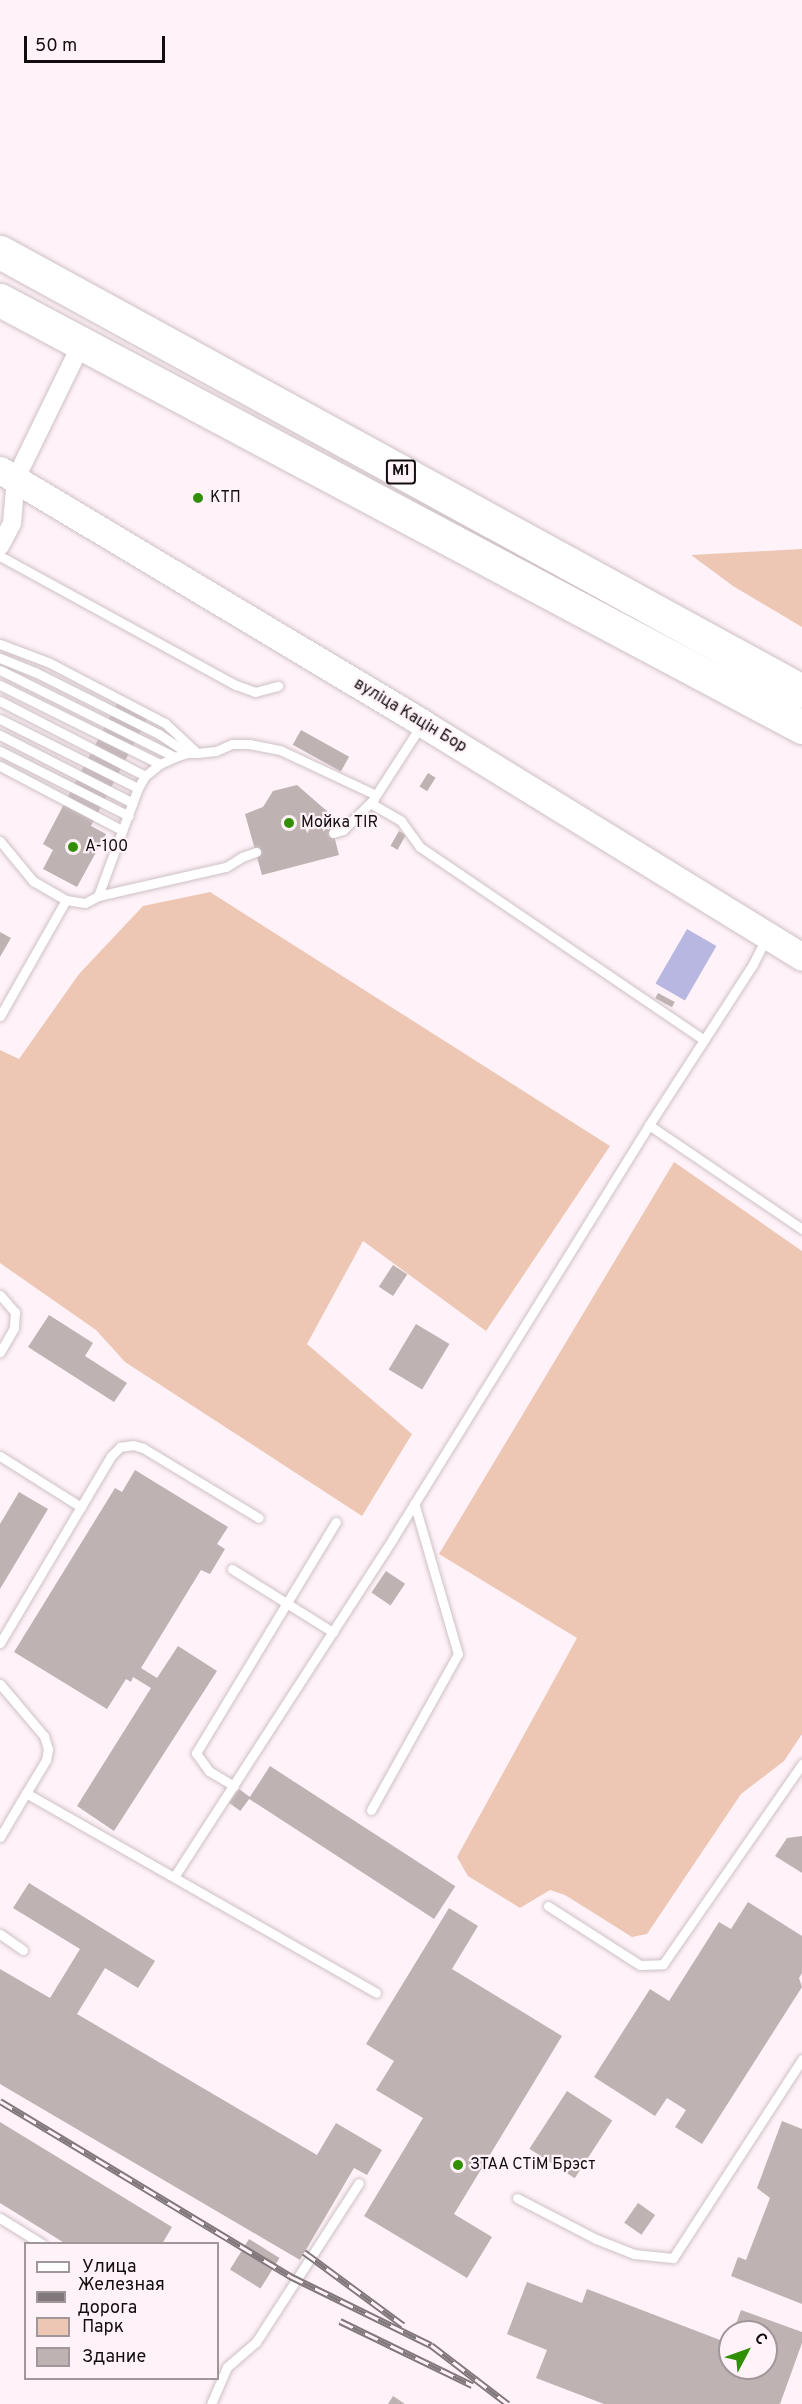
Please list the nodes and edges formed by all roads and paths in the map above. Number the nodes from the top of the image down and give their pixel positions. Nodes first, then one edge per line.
1 (0, 252) edge
2 (0, 300) edge
3 (81, 345) junction
4 (8, 474) edge
5 (0, 546) edge
6 (0, 556) edge
7 (0, 644) edge
8 (0, 658) edge
9 (0, 670) edge
10 (0, 685) edge
11 (278, 686) dead end
12 (799, 688) edge
13 (0, 701) edge
14 (0, 719) edge
15 (422, 723) junction
16 (802, 726) edge
17 (0, 735) edge
18 (0, 751) edge
19 (192, 753) junction
20 (175, 758) junction
21 (160, 764) junction
22 (0, 766) edge
23 (145, 776) junction
24 (138, 788) junction
25 (374, 799) junction
26 (133, 803) junction
27 (129, 816) junction
28 (122, 830) junction
29 (333, 833) dead end
30 (0, 841) edge
31 (256, 852) dead end
32 (98, 896) junction
33 (66, 900) junction
34 (768, 936) junction
35 (802, 957) edge
36 (0, 1016) edge
37 (704, 1040) junction
38 (649, 1125) junction
39 (802, 1229) edge
40 (0, 1295) edge
41 (0, 1352) edge
42 (0, 1456) edge
43 (414, 1503) junction
44 (81, 1507) junction
45 (259, 1518) dead end
46 (336, 1522) dead end
47 (232, 1569) dead end
48 (288, 1603) junction
49 (333, 1632) junction
50 (0, 1643) edge
51 (0, 1684) edge
52 (802, 1764) edge
53 (234, 1786) junction
54 (26, 1793) junction
55 (371, 1810) dead end
56 (0, 1837) edge
57 (174, 1877) junction
58 (548, 1906) dead end
59 (0, 1934) edge
60 (23, 1950) dead end
61 (376, 1993) dead end
62 (802, 2059) edge
63 (359, 2183) dead end
64 (517, 2198) dead end
65 (0, 2218) edge
66 (39, 2242) edge
67 (211, 2404) edge

1 - 12 highway, М1
2 - 3 highway, М1
3 - 4 street
3 - 16 highway, М1
4 - 5 street
4 - 15 main road, вуліца Кацін Бор
6 - 11 lane
7 - 19 lane
8 - 19 lane
9 - 20 lane
10 - 21 lane
13 - 23 lane
14 - 24 lane
15 - 25 lane
15 - 34 main road, вуліца Кацін Бор
17 - 26 lane
18 - 27 lane
19 - 20 lane
19 - 25 lane
20 - 21 lane
21 - 23 lane
22 - 28 lane
23 - 24 lane
24 - 26 lane
25 - 29 lane
25 - 37 lane
26 - 27 lane
27 - 28 lane
28 - 32 lane
30 - 33 lane
31 - 32 lane
32 - 33 lane
33 - 36 lane
34 - 35 main road, вуліца Кацін Бор
34 - 37 lane
37 - 38 lane
38 - 39 lane
38 - 43 lane
40 - 41 lane
42 - 44 lane
43 - 49 lane
43 - 55 lane
44 - 45 lane
44 - 50 lane
46 - 48 lane
47 - 48 lane
48 - 49 lane
48 - 53 lane
49 - 53 lane
51 - 54 lane
52 - 58 lane
53 - 57 lane
54 - 56 lane
54 - 57 lane
57 - 61 lane
59 - 60 lane
62 - 64 lane
63 - 67 lane
65 - 66 lane

